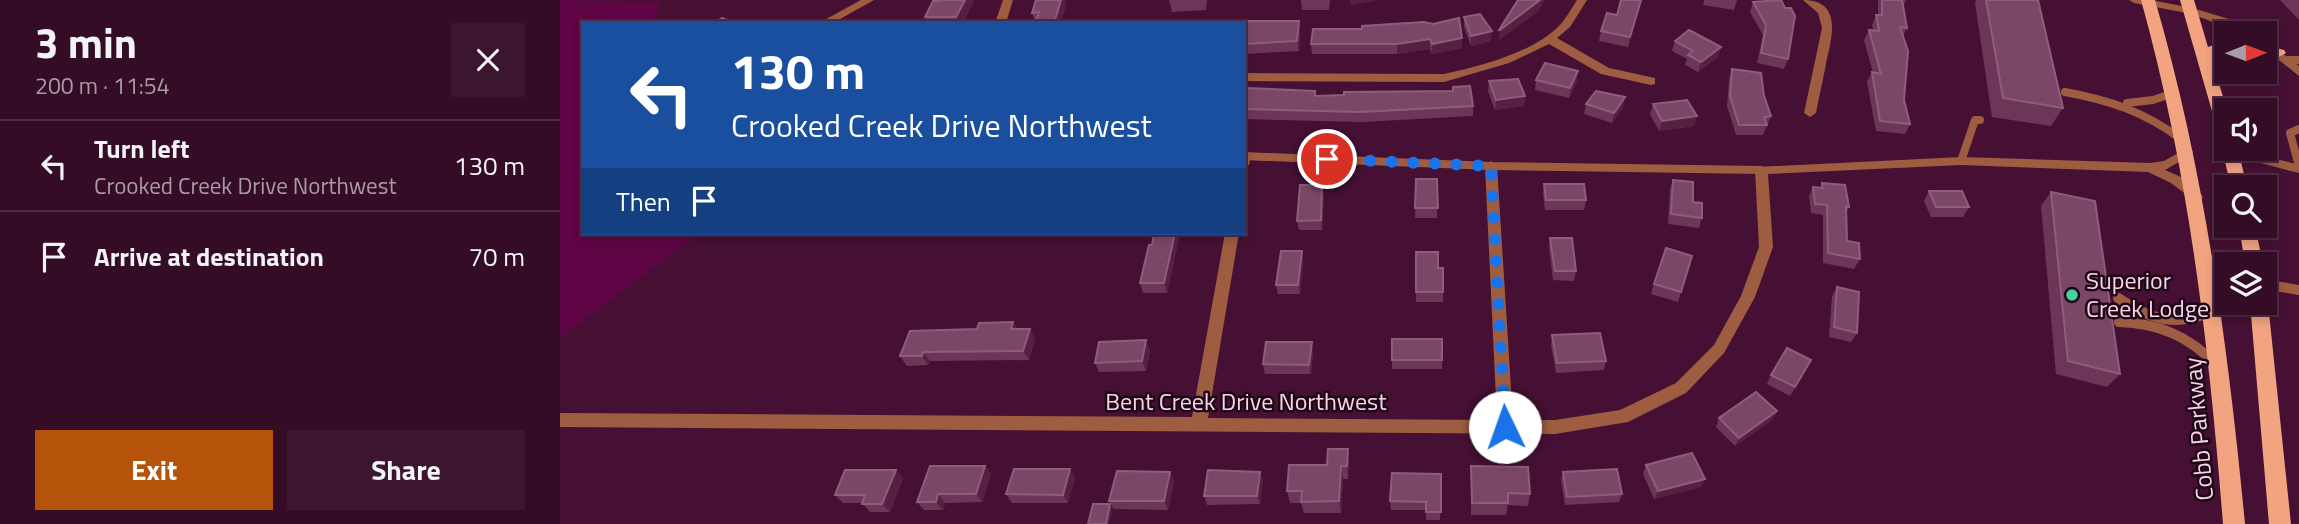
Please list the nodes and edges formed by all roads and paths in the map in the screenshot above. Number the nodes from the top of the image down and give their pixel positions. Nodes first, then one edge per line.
1 (869, 0) edge
2 (1008, 0) edge
3 (1583, 0) edge
4 (1808, 0) edge
5 (2144, 1) edge
6 (2189, 6) edge
7 (828, 21) edge
8 (1001, 21) edge
9 (2227, 21) edge
10 (1548, 38) junction
11 (2214, 50) edge
12 (2282, 56) edge
13 (2206, 58) junction
14 (2299, 72) edge
15 (1246, 77) edge
16 (1651, 81) dead end
17 (2065, 92) dead end
18 (2174, 93) junction
19 (2217, 98) edge
20 (2122, 103) junction
21 (1810, 113) dead end
22 (1980, 120) dead end
23 (2299, 129) edge
24 (2186, 147) junction
25 (1246, 158) edge
26 (1961, 161) junction
27 (2272, 161) edge
28 (1491, 166) junction
29 (2150, 168) junction
30 (2299, 168) edge
31 (1761, 170) junction
32 (2196, 198) junction
33 (1232, 235) edge
34 (2277, 286) edge
35 (2299, 290) edge
36 (2118, 298) dead end
37 (2214, 310) joint
38 (2215, 315) edge
39 (2260, 315) edge
40 (2119, 323) dead end
41 (2222, 372) junction
42 (560, 420) edge
43 (1199, 425) junction
44 (1505, 427) junction
45 (2234, 524) edge
46 (2280, 524) edge

1 - 7 street
2 - 8 street
3 - 10 street
4 - 21 street
5 - 6 street
5 - 18 main road, Cobb Parkway
6 - 9 street
6 - 13 main road
10 - 15 street
10 - 16 street
11 - 13 main road
12 - 14 street
13 - 19 main road
17 - 20 lane
18 - 20 lane
18 - 24 main road, Cobb Parkway
20 - 24 lane
22 - 26 lane
23 - 30 lane
24 - 29 street
24 - 32 main road, Cobb Parkway
25 - 28 lane
26 - 29 street
26 - 31 street
27 - 30 lane
28 - 31 lane
28 - 44 street
29 - 32 street
31 - 44 street, Bent Creek Drive Northwest
32 - 37 main road, Cobb Parkway
33 - 43 street
34 - 35 lane
36 - 37 lane
38 - 41 main road, Cobb Parkway
39 - 46 main road
40 - 41 lane
41 - 45 main road, Cobb Parkway
42 - 43 street, Bent Creek Drive Northwest
43 - 44 street, Bent Creek Drive Northwest

